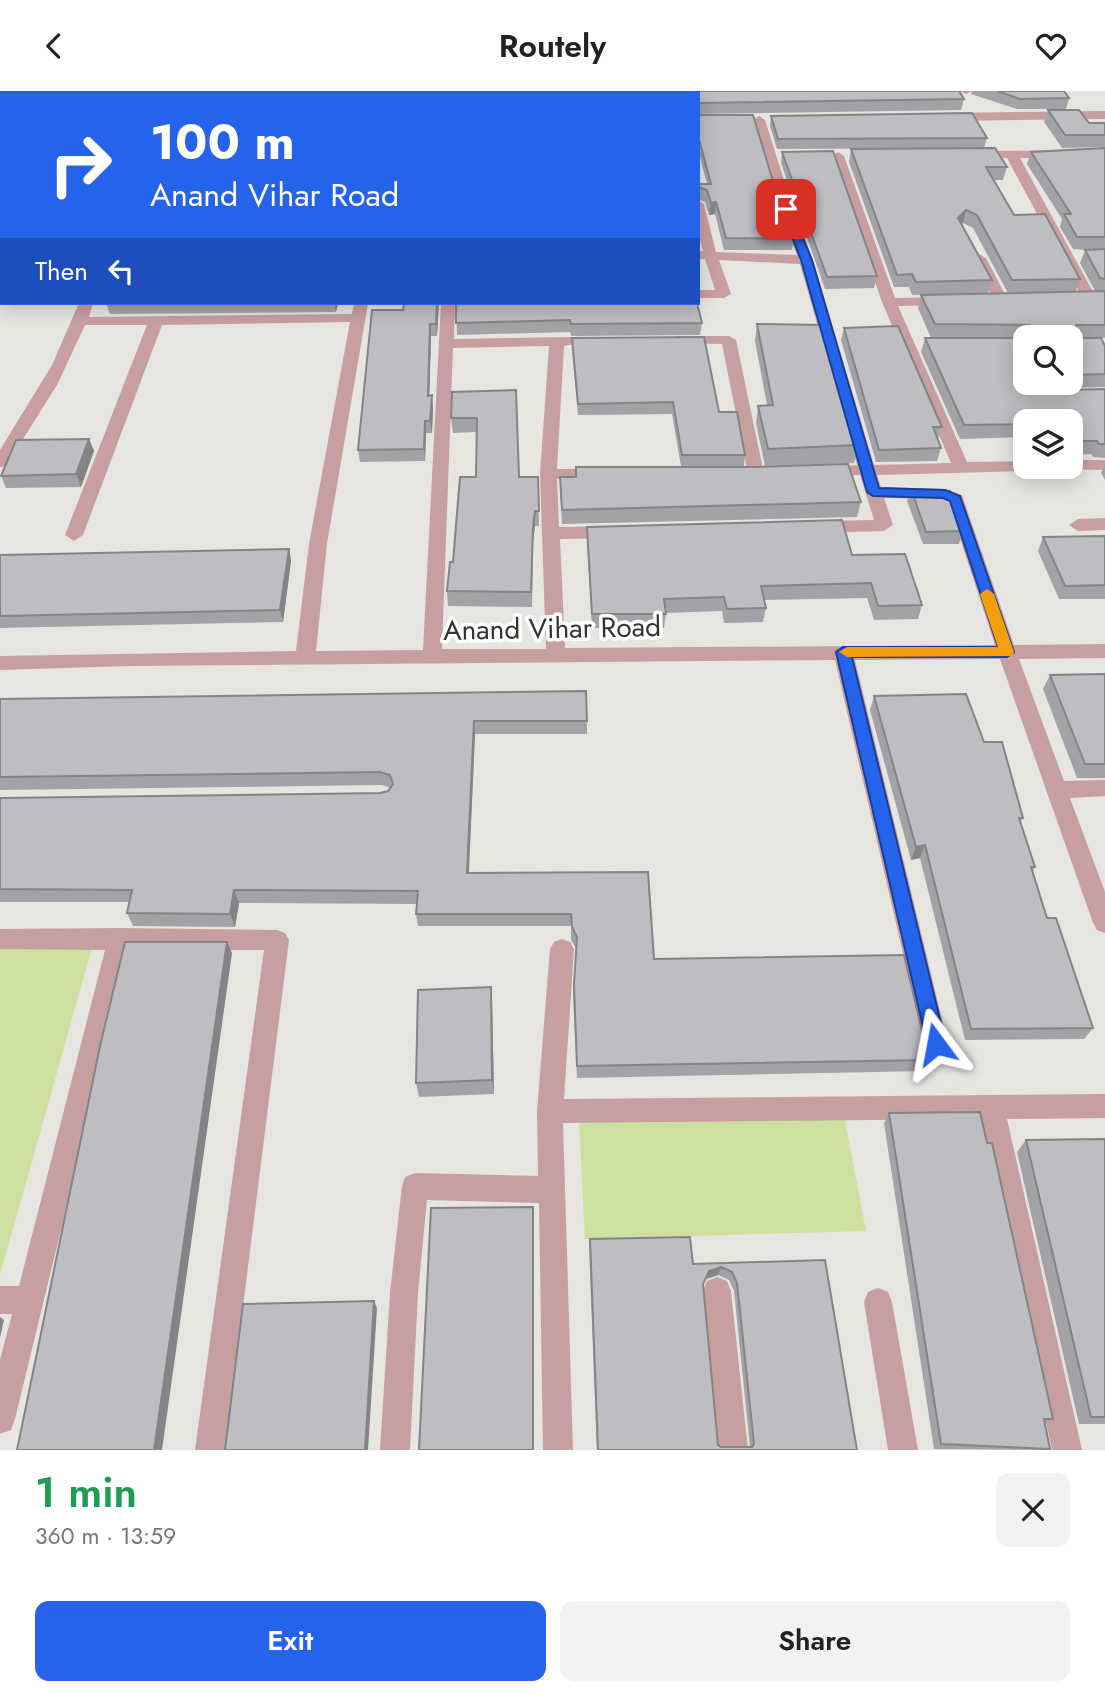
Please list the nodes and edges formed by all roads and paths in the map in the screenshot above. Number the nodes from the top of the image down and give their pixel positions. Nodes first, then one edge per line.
1 (1105, 115) edge
2 (928, 118) edge
3 (759, 119) edge
4 (1101, 154) edge
5 (958, 155) edge
6 (1011, 155) junction
7 (838, 156) edge
8 (1105, 166) edge
9 (700, 219) edge
10 (970, 240) edge
11 (705, 255) edge
12 (806, 260) junction
13 (700, 294) edge
14 (1091, 299) edge
15 (959, 300) edge
16 (1000, 300) edge
17 (889, 302) junction
18 (85, 305) edge
19 (449, 305) edge
20 (361, 311) edge
21 (156, 320) junction
22 (81, 321) junction
23 (586, 340) edge
24 (664, 340) edge
25 (557, 341) junction
26 (448, 344) junction
27 (0, 462) edge
28 (1083, 465) edge
29 (1105, 465) edge
30 (1013, 466) edge
31 (961, 467) junction
32 (867, 470) junction
33 (806, 472) edge
34 (548, 474) junction
35 (618, 474) edge
36 (756, 474) edge
37 (873, 492) junction
38 (1105, 524) edge
39 (1078, 525) dead end
40 (800, 527) edge
41 (634, 531) edge
42 (551, 533) junction
43 (74, 535) dead end
44 (1105, 651) edge
45 (843, 652) junction
46 (1007, 652) junction
47 (556, 657) junction
48 (305, 658) junction
49 (432, 658) junction
50 (0, 663) edge
51 (1105, 788) edge
52 (1056, 790) junction
53 (1105, 923) edge
54 (120, 938) junction
55 (0, 939) edge
56 (562, 949) dead end
57 (936, 1044) dead end
58 (1105, 1106) edge
59 (991, 1107) junction
60 (550, 1111) junction
61 (552, 1190) junction
62 (717, 1291) dead end
63 (0, 1300) edge
64 (30, 1300) junction
65 (878, 1302) dead end
66 (0, 1419) edge
67 (210, 1450) edge
68 (395, 1450) edge
69 (558, 1450) edge
70 (733, 1450) edge
71 (903, 1450) edge
72 (1067, 1450) edge

1 - 2 street
3 - 12 street
4 - 6 street
4 - 8 street
5 - 6 street
6 - 14 street
7 - 17 street
9 - 11 street
10 - 16 street
11 - 12 street
11 - 13 street
12 - 32 street
15 - 17 street
17 - 31 street
18 - 22 street
19 - 26 street
20 - 21 street
20 - 48 street
21 - 22 street
21 - 43 street
22 - 27 street
23 - 25 street
24 - 36 street
25 - 26 street
25 - 34 street
26 - 49 street
28 - 29 street
30 - 31 street
31 - 32 street
32 - 33 street
32 - 37 street
34 - 35 street
34 - 42 street
37 - 40 street
37 - 46 street
38 - 39 street
41 - 42 street
42 - 47 street
44 - 46 street, Anand Vihar Road
45 - 46 street, Anand Vihar Road
45 - 47 street, Anand Vihar Road
45 - 57 street
46 - 52 street
47 - 49 street, Anand Vihar Road
48 - 49 street, Anand Vihar Road
48 - 50 street, Anand Vihar Road
51 - 52 street
52 - 53 street
54 - 55 street
54 - 64 street
54 - 67 street
56 - 60 street
58 - 59 street
59 - 60 street
59 - 72 street
60 - 61 street
61 - 68 street
61 - 69 street
62 - 70 street
63 - 64 street
64 - 66 street
65 - 71 street

